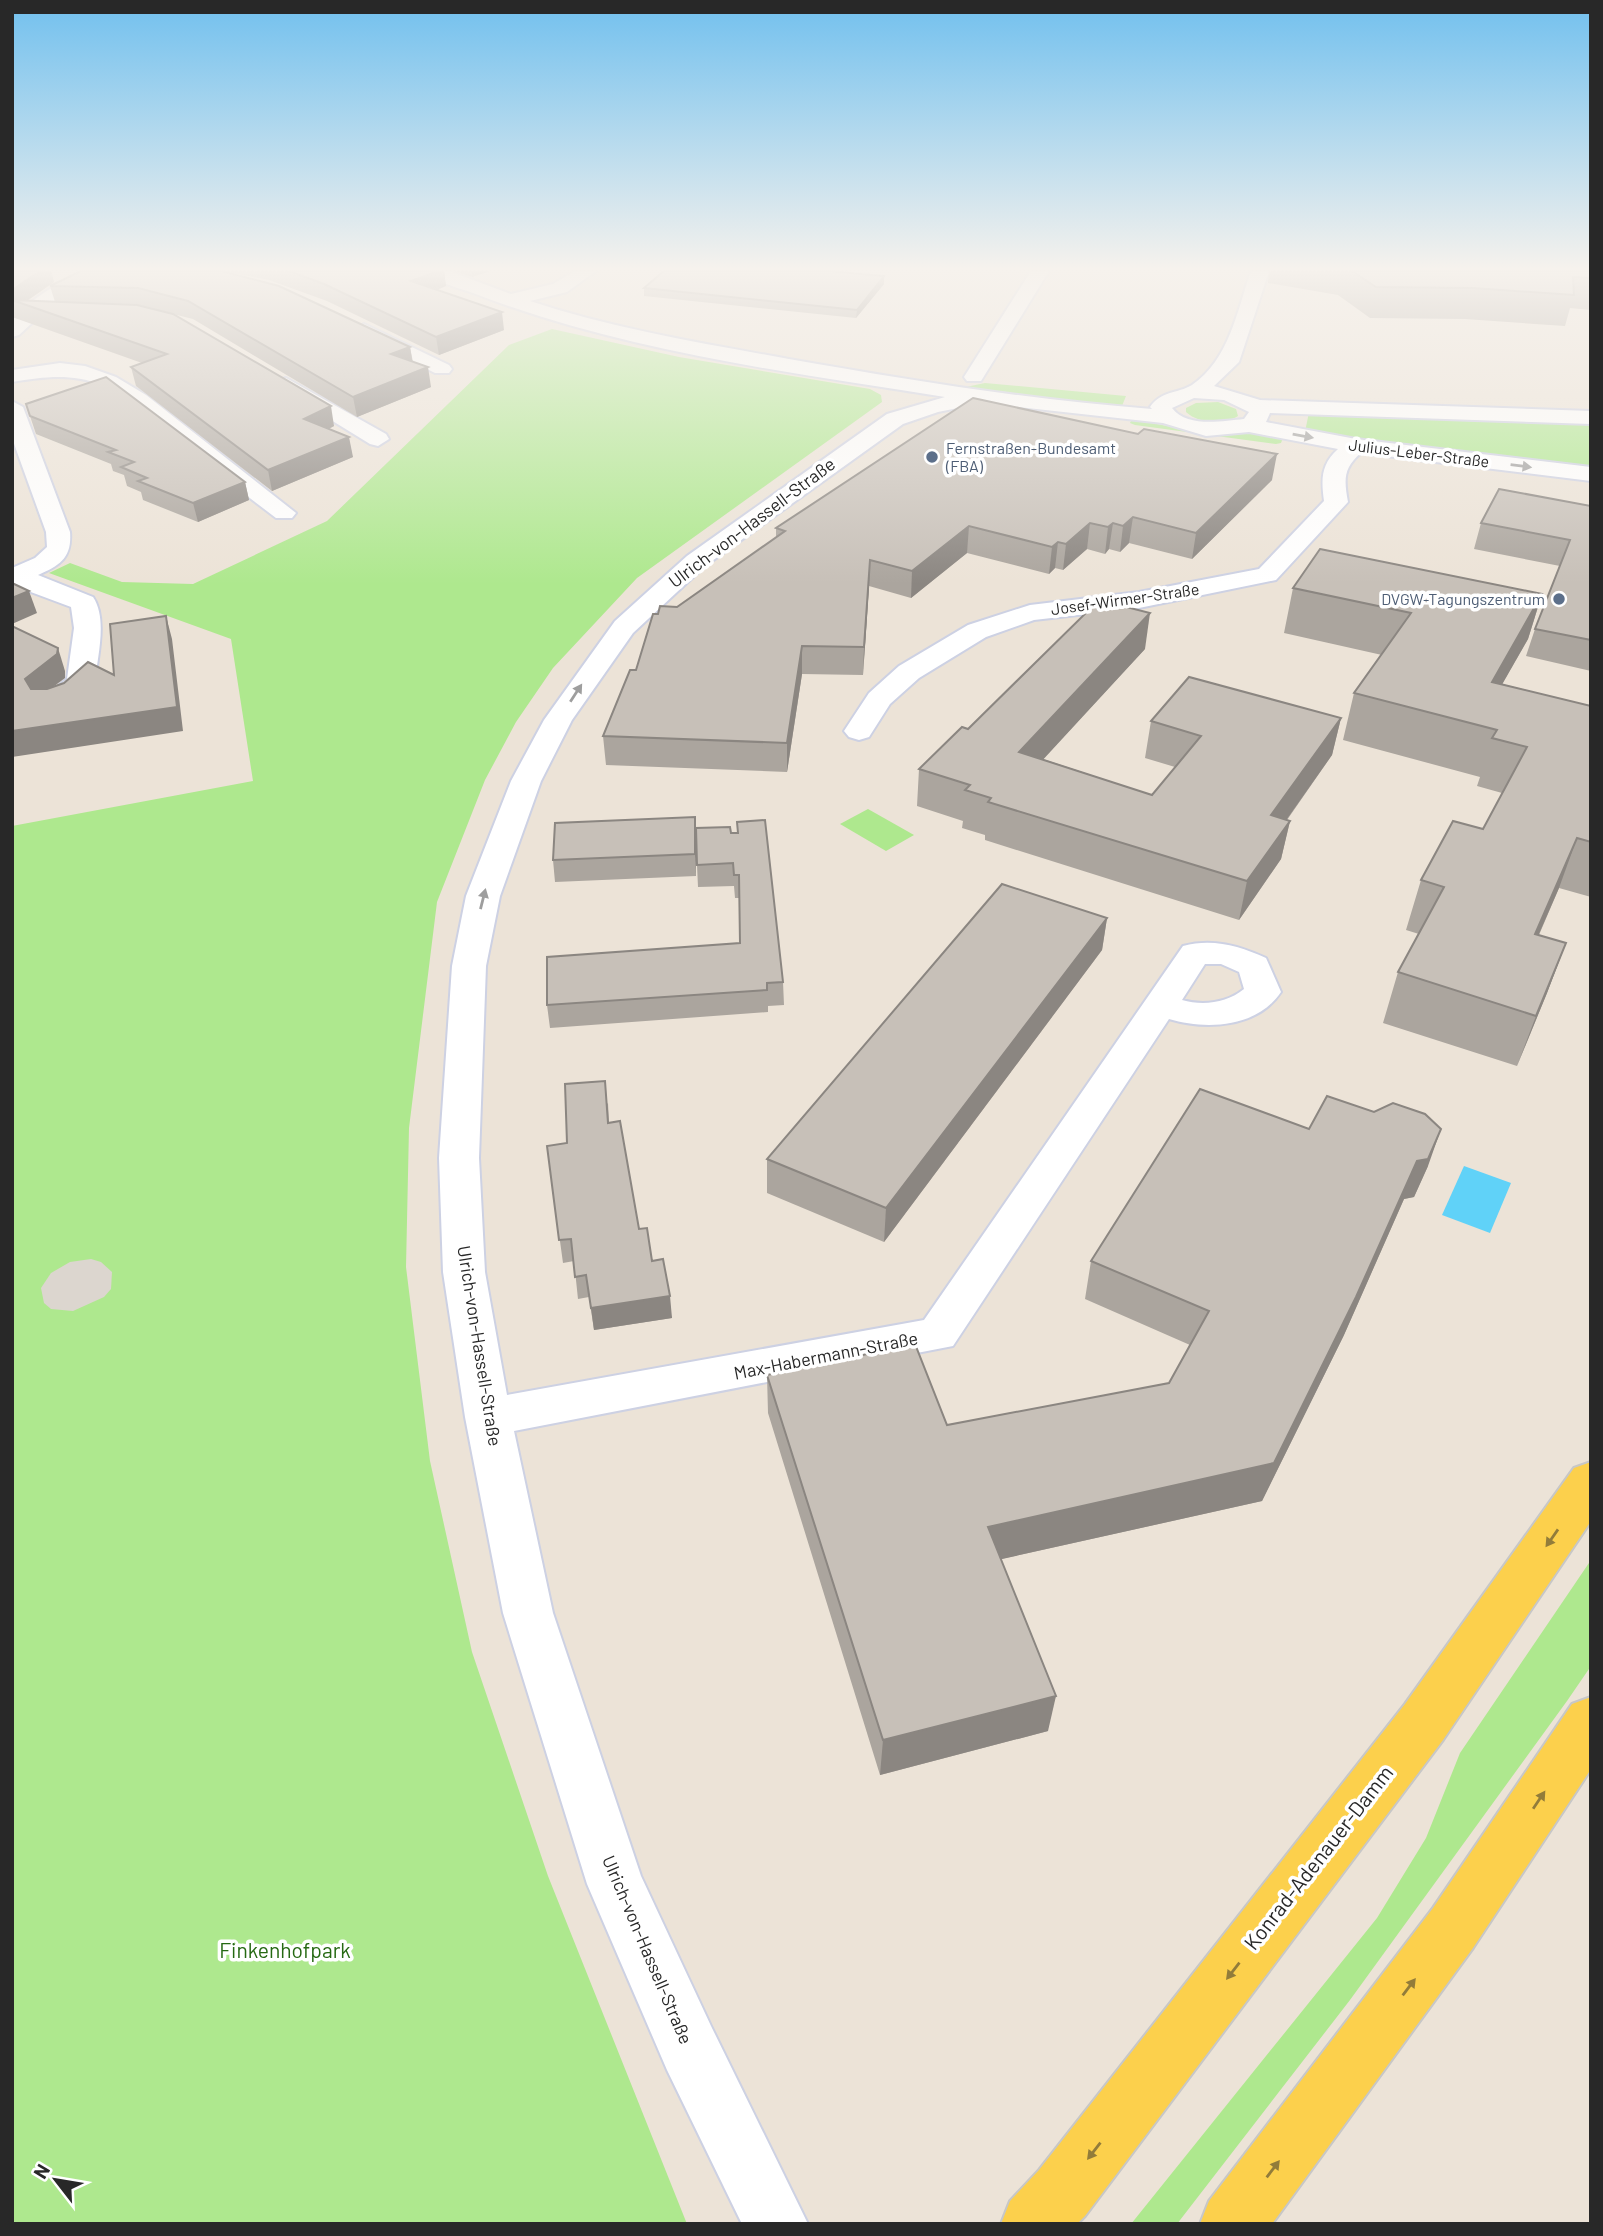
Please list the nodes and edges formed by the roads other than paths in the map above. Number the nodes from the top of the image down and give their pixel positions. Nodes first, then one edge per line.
1 (94, 375) edge
2 (272, 375) edge
3 (857, 375) edge
4 (902, 375) edge
5 (984, 375) edge
6 (1214, 375) edge
7 (1230, 375) edge
8 (914, 386) junction
9 (978, 387) junction
10 (1196, 392) junction
11 (12, 407) edge
12 (1169, 408) junction
13 (1249, 410) junction
14 (1591, 418) edge
15 (895, 419) junction
16 (378, 439) dead end
17 (1356, 446) junction
18 (1591, 474) edge
19 (284, 513) dead end
20 (15, 576) edge
21 (49, 704) edge
22 (859, 731) dead end
23 (1160, 1004) dead end
24 (488, 1417) junction
25 (1591, 1482) edge
26 (1591, 1722) edge
27 (776, 2224) edge
28 (1033, 2224) edge
29 (1232, 2224) edge

1 - 19 street
2 - 16 street
3 - 8 street, Julius-Leber-Straße
4 - 9 street, Julius-Leber-Straße
5 - 9 street
6 - 10 street
7 - 13 street
8 - 9 street, Julius-Leber-Straße
8 - 15 street
9 - 12 street, Julius-Leber-Straße
9 - 15 street, Ulrich-von-Hassell-Straße
10 - 12 street, Julius-Leber-Straße
10 - 13 street, Julius-Leber-Straße
11 - 20 street
12 - 13 street, Julius-Leber-Straße
13 - 14 street, Julius-Leber-Straße
13 -> 17 street, Julius-Leber-Straße
24 -> 15 street, Ulrich-von-Hassell-Straße
17 -> 18 street, Julius-Leber-Straße
17 - 22 street, Josef-Wirmer-Straße
20 - 21 street
23 - 24 street, Max-Habermann-Straße
24 - 27 street, Ulrich-von-Hassell-Straße
25 -> 28 main road, Konrad-Adenauer-Damm
29 -> 26 main road

